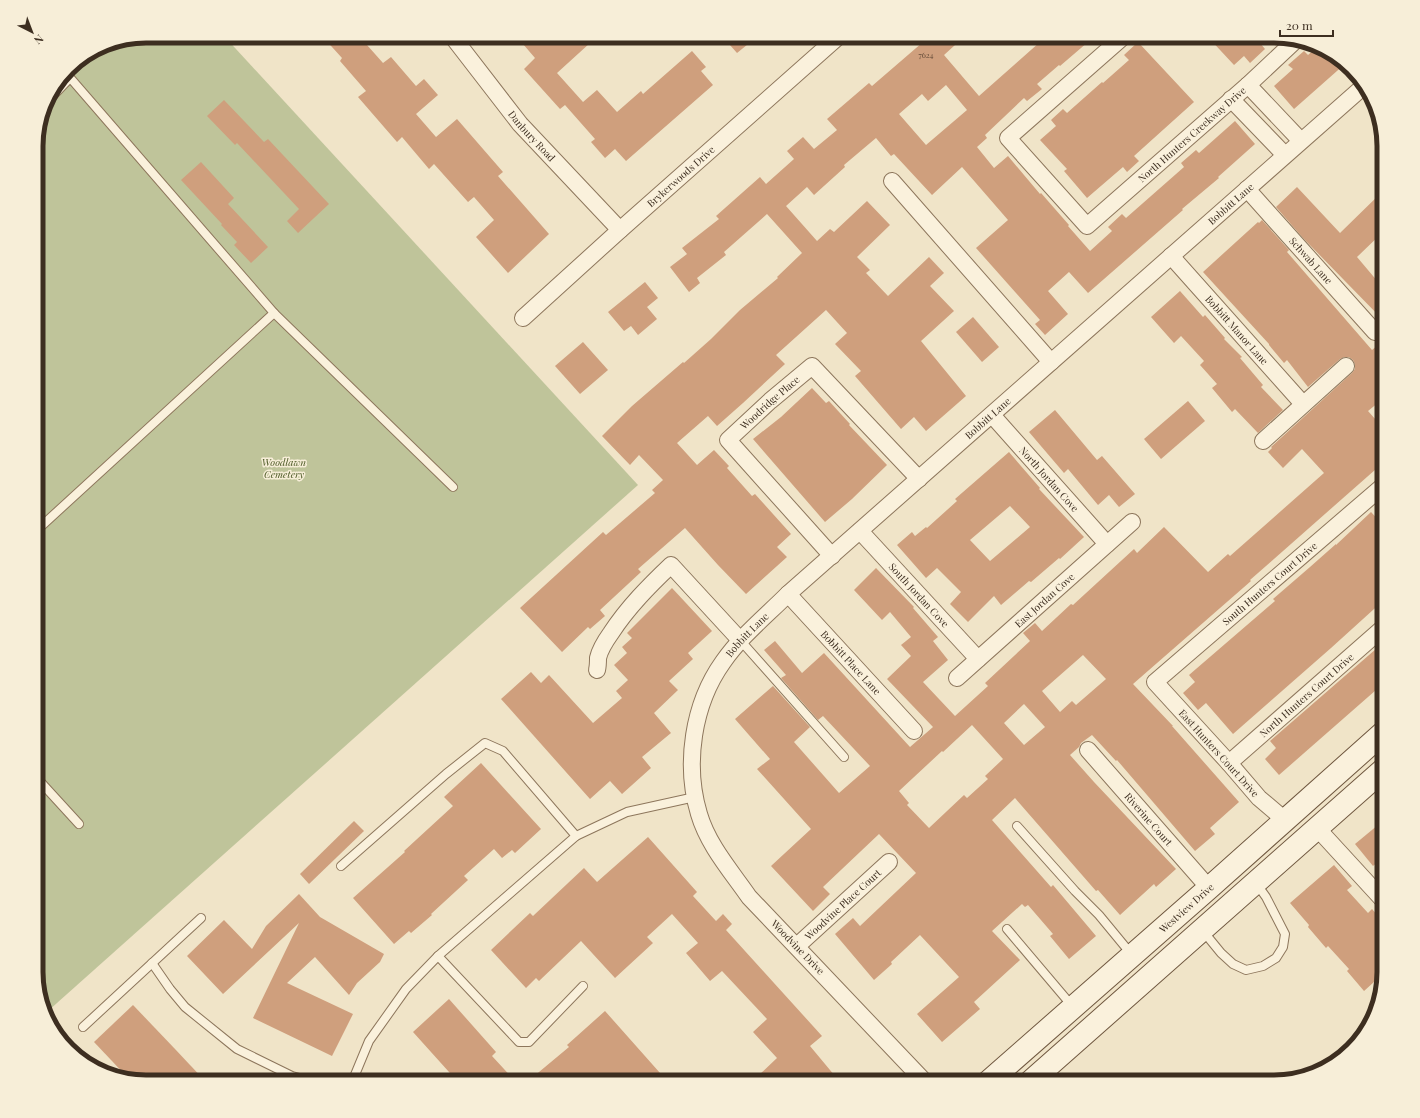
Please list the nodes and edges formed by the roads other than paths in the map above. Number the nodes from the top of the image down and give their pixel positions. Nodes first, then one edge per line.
1 (457, 43) edge
2 (832, 43) edge
3 (1116, 43) edge
4 (1291, 45) edge
5 (70, 77) edge
6 (1248, 85) junction
7 (1360, 89) edge
8 (1232, 99) junction
9 (1301, 141) junction
10 (1285, 155) junction
11 (892, 181) dead end
12 (1247, 189) junction
13 (620, 230) junction
14 (1171, 256) junction
15 (274, 314) junction
16 (523, 318) dead end
17 (1375, 332) dead end
18 (1051, 362) junction
19 (1346, 366) dead end
20 (1303, 404) junction
21 (992, 415) junction
22 (1263, 440) dead end
23 (919, 479) junction
24 (453, 487) dead end
25 (1377, 491) edge
26 (1132, 522) dead end
27 (43, 525) edge
28 (860, 531) junction
29 (1108, 544) junction
30 (832, 556) junction
31 (788, 594) junction
32 (1377, 633) edge
33 (740, 640) junction
34 (978, 659) junction
35 (598, 670) dead end
36 (957, 678) dead end
37 (1155, 682) joint
38 (914, 731) dead end
39 (1377, 738) edge
40 (1088, 750) dead end
41 (844, 757) dead end
42 (1229, 763) junction
43 (1377, 775) edge
44 (43, 785) edge
45 (695, 797) junction
46 (1285, 820) junction
47 (79, 824) dead end
48 (1017, 826) dead end
49 (1317, 828) junction
50 (576, 836) junction
51 (889, 862) dead end
52 (342, 866) dead end
53 (1256, 882) junction
54 (1209, 888) junction
55 (1377, 893) edge
56 (1179, 914) junction
57 (201, 918) dead end
58 (1007, 929) dead end
59 (1199, 932) junction
60 (797, 946) junction
61 (438, 956) junction
62 (1132, 956) junction
63 (152, 963) junction
64 (583, 986) dead end
65 (1074, 1007) junction
66 (83, 1027) dead end
67 (290, 1075) edge
68 (355, 1075) edge
69 (918, 1075) edge
70 (996, 1075) edge
71 (1038, 1075) edge

1 - 13 street, Danbury Road
2 - 13 street, Brykerwoods Drive
3 - 8 street, North Hunters Creekway Drive
4 - 6 street, North Hunters Creekway Drive
5 - 15 lane
6 - 8 street, North Hunters Creekway Drive
6 - 9 street
7 - 9 street, Bobbitt Lane
8 - 10 street
9 - 10 street, Bobbitt Lane
10 - 12 street, Bobbitt Lane
11 - 18 street
12 - 14 street, Bobbitt Lane
12 - 17 street, Schwab Lane
13 - 16 street, Brykerwoods Drive
14 - 18 street, Bobbitt Lane
14 - 20 street, Bobbitt Manor Lane
15 - 24 lane
15 - 27 lane
18 - 21 street, Bobbitt Lane
19 - 20 street
20 - 22 street
21 - 23 street, Bobbitt Lane
21 - 29 street, North Jordan Cove
23 - 28 street, Bobbitt Lane
23 - 30 street, Woodridge Place
25 - 37 street, South Hunters Court Drive
26 - 29 street, East Jordan Cove
28 - 30 street, Bobbitt Lane
28 - 34 street, South Jordan Cove
29 - 34 street, East Jordan Cove
30 - 31 street, Bobbitt Lane
31 - 33 street, Bobbitt Lane
31 - 38 street, Bobbitt Place Lane
32 - 42 street, North Hunters Court Drive
33 - 35 street
33 - 41 lane
33 - 45 street, Bobbitt Lane
34 - 36 street, East Jordan Cove
37 - 42 street, East Hunters Court Drive
39 - 46 main road, Westview Drive
40 - 54 street, Riverine Court
42 - 46 street, East Hunters Court Drive
43 - 49 main road
44 - 47 lane
45 - 50 lane
45 - 60 street, Woodvine Drive
46 - 54 main road, Westview Drive
48 - 62 lane
49 - 53 main road
49 - 55 street
50 - 52 lane
50 - 61 lane
51 - 60 street, Woodvine Place Court
53 - 59 main road
53 - 59 lane
54 - 56 main road, Westview Drive
56 - 59 main road
56 - 62 main road, Westview Drive
57 - 63 lane
58 - 65 lane
59 - 71 main road
60 - 69 street, Woodvine Drive
61 - 64 lane
61 - 68 lane
62 - 65 main road, Westview Drive
63 - 66 lane
63 - 67 lane
65 - 70 main road, Westview Drive

